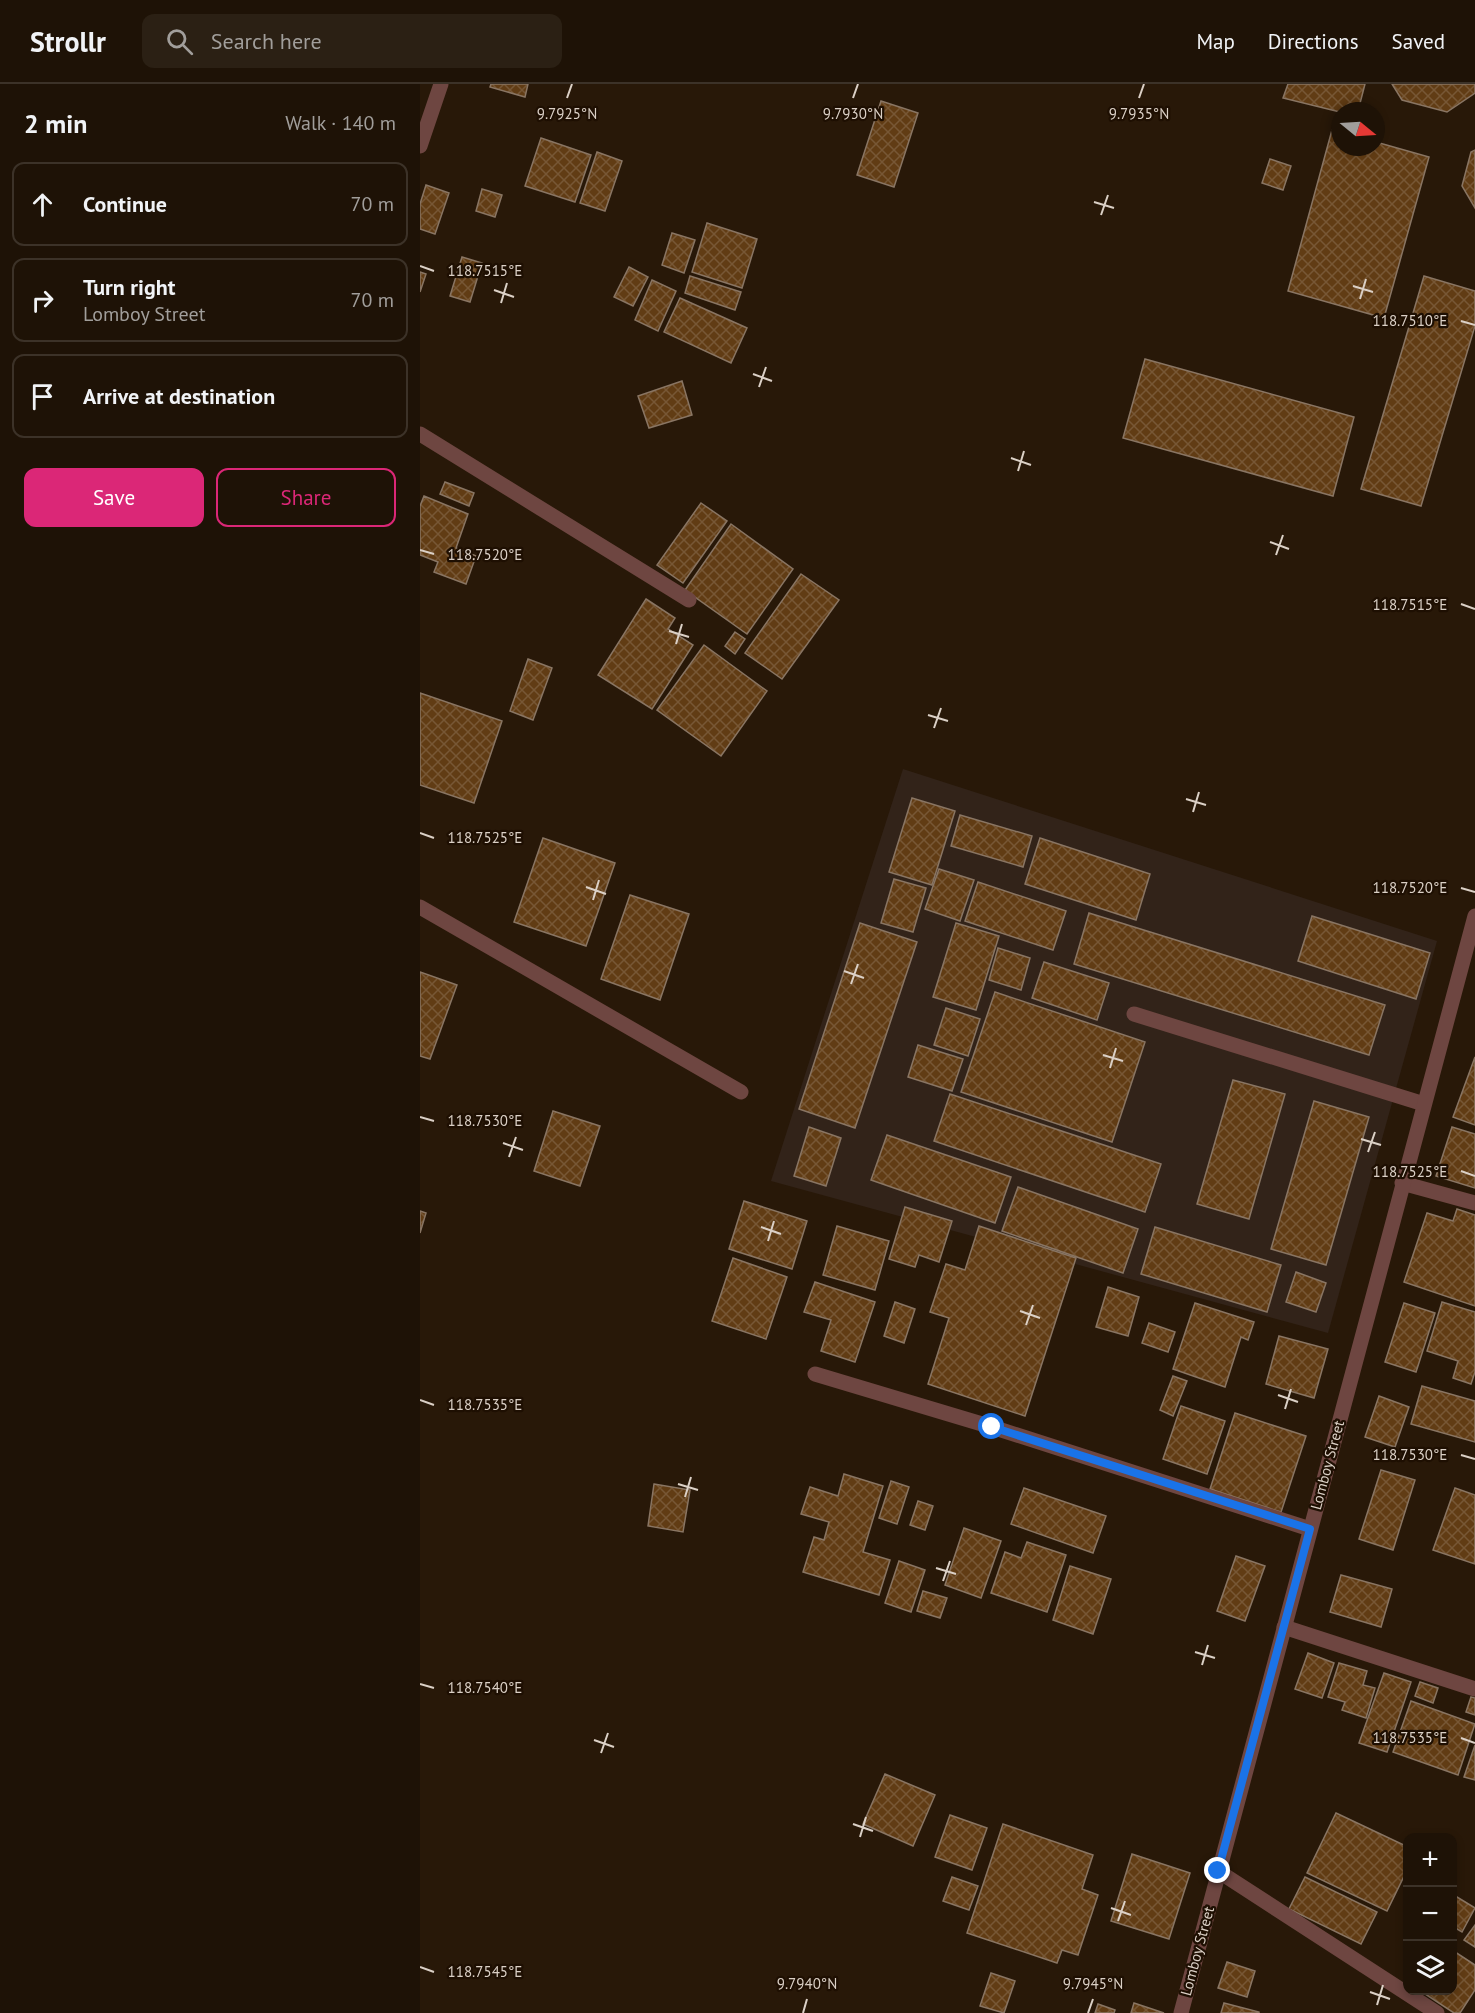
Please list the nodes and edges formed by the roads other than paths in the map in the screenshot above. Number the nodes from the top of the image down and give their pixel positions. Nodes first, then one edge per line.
1 (441, 84) edge
2 (420, 146) edge
3 (420, 434) edge
4 (689, 600) dead end
5 (420, 907) edge
6 (1475, 916) edge
7 (1134, 1014) dead end
8 (741, 1092) dead end
9 (1424, 1104) junction
10 (1402, 1183) junction
11 (1475, 1203) edge
12 (815, 1374) dead end
13 (1310, 1529) junction
14 (1284, 1627) junction
15 (1475, 1689) edge
16 (1218, 1871) junction
17 (1181, 2013) edge
18 (1437, 2013) edge

1 - 2 street
3 - 4 street
5 - 8 street
6 - 9 street, Lomboy Street
7 - 9 street
9 - 10 street, Lomboy Street
10 - 11 street
10 - 13 street, Lomboy Street
12 - 13 street
13 - 14 street, Lomboy Street
14 - 15 street
14 - 16 street, Lomboy Street
16 - 17 street, Lomboy Street
16 - 18 street

